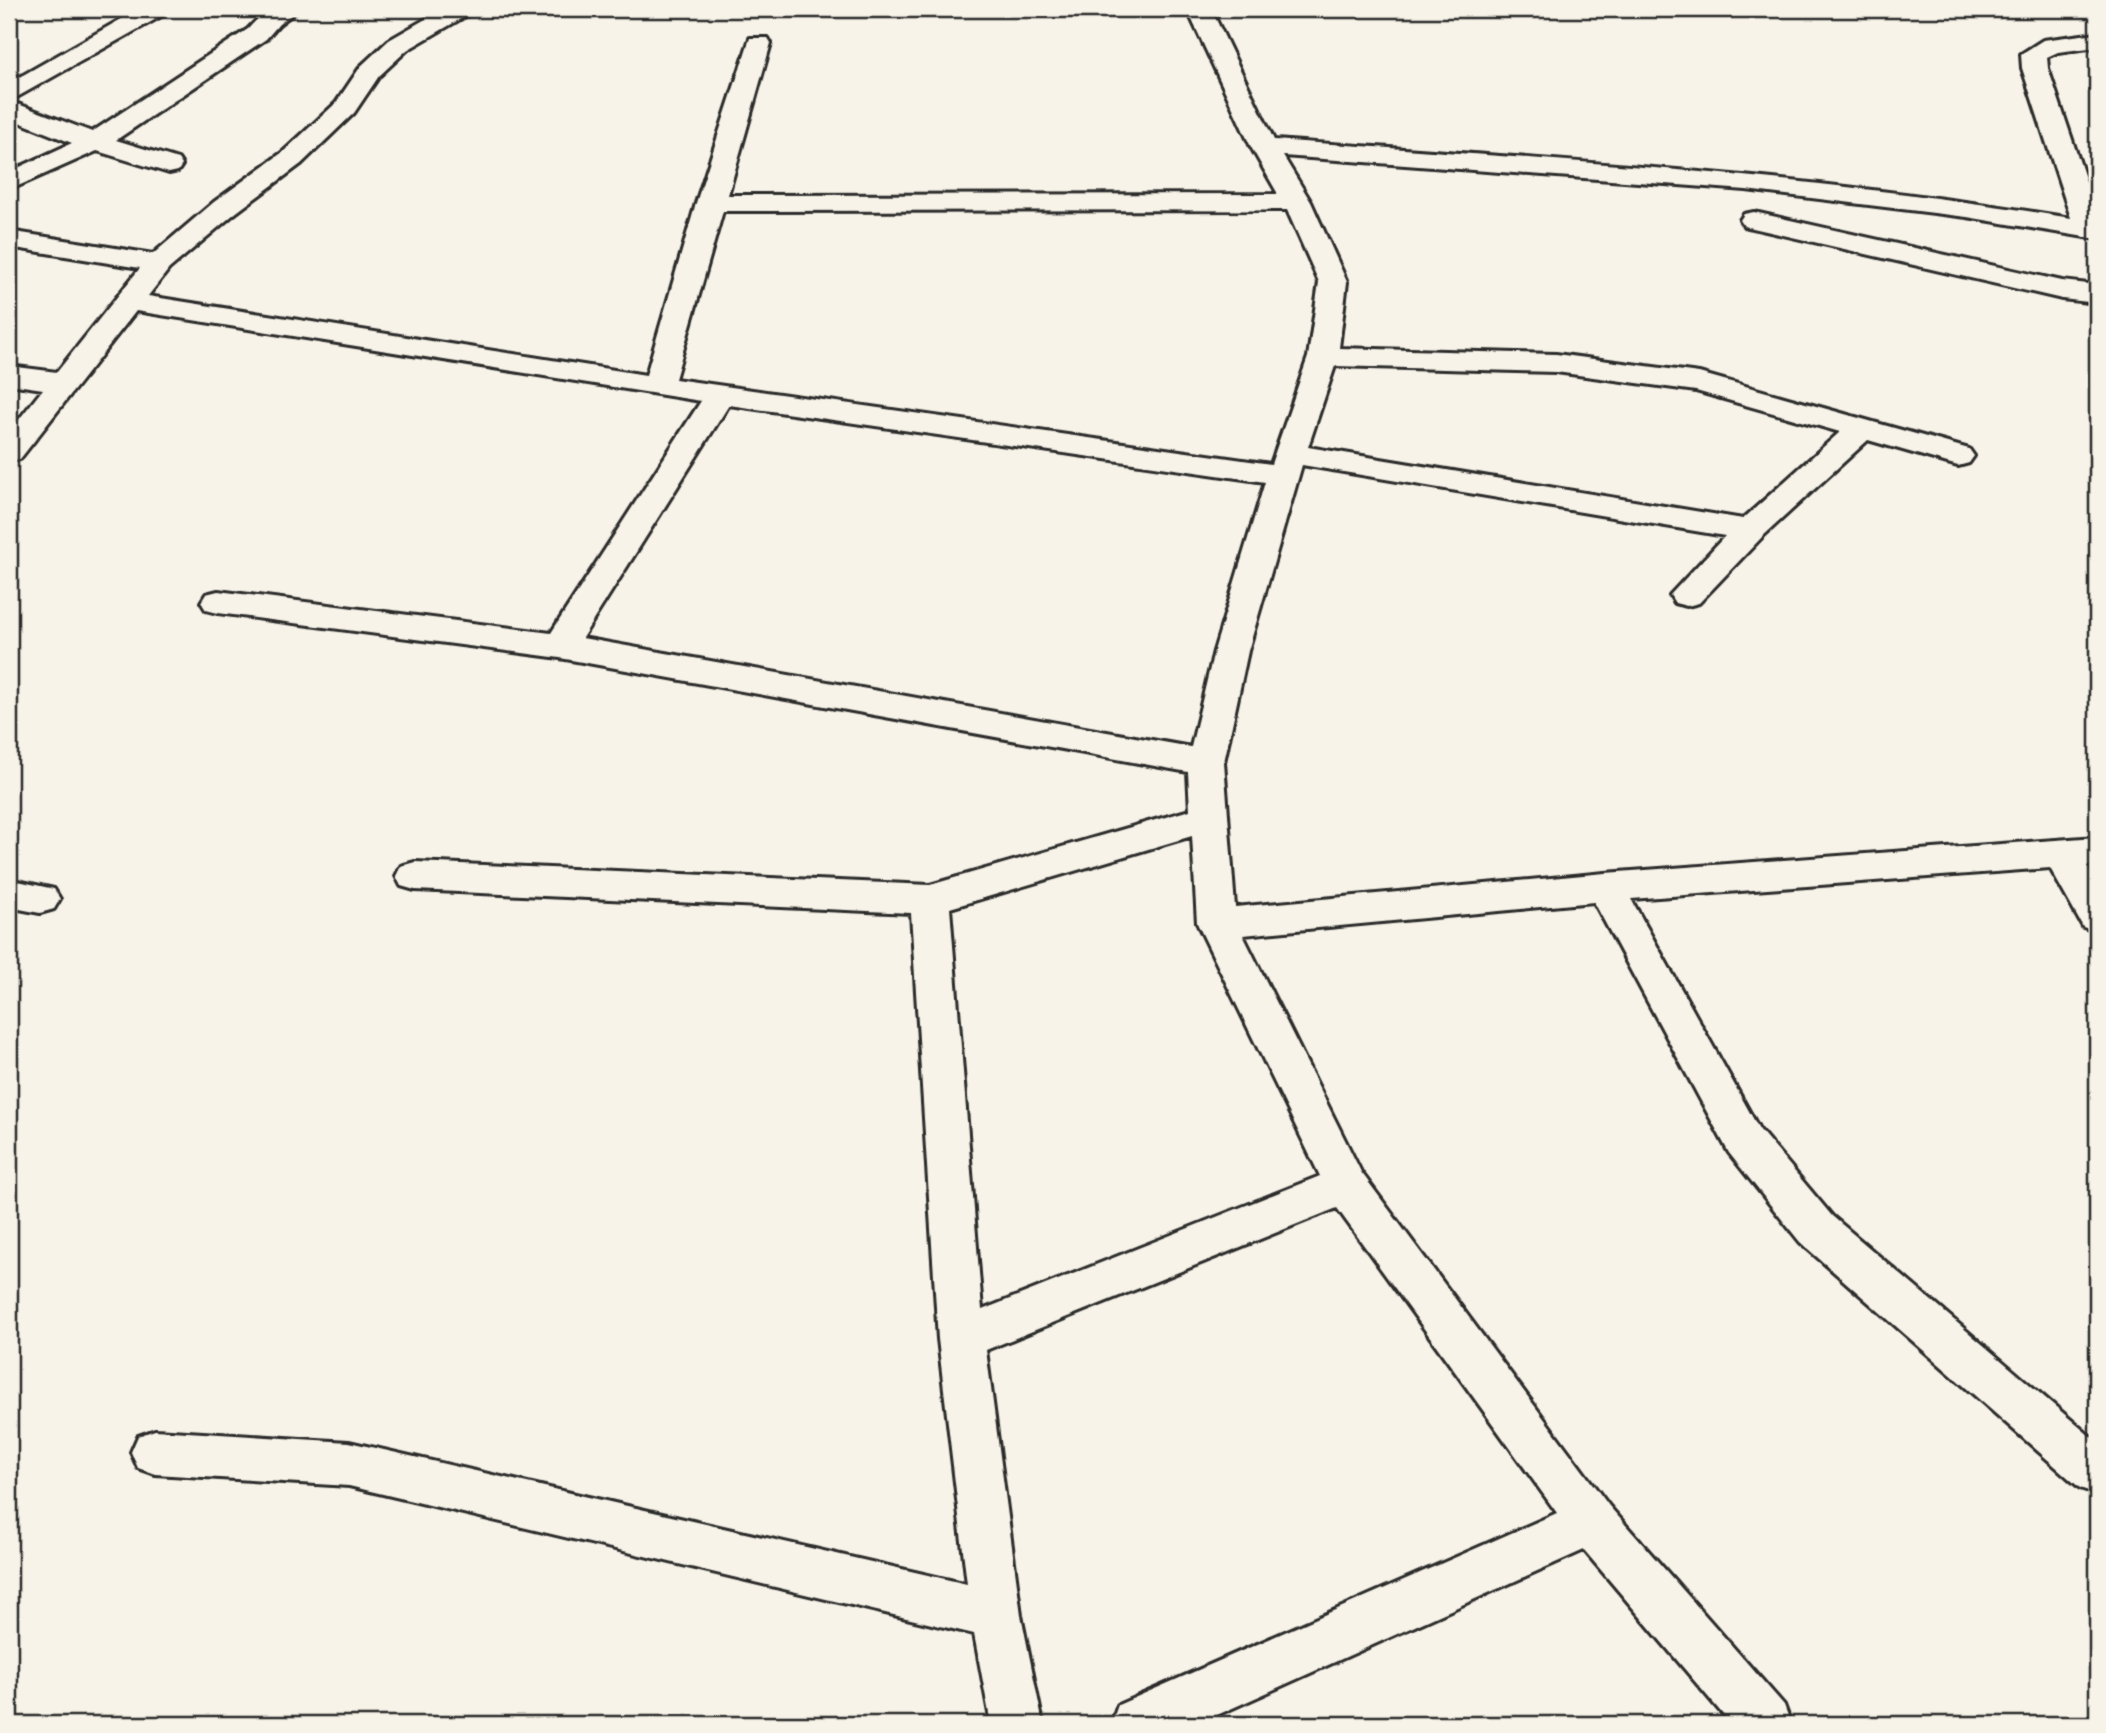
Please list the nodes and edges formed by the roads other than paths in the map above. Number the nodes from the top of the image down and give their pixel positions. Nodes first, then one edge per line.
1 (156, 9) edge
2 (287, 9) edge
3 (460, 9) edge
4 (1199, 9) edge
5 (2097, 40) edge
6 (759, 43) dead end
7 (9, 94) edge
8 (9, 108) edge
9 (95, 142) junction
10 (1264, 147) junction
11 (169, 165) dead end
12 (9, 183) edge
13 (1297, 202) junction
14 (710, 203) junction
15 (1754, 220) dead end
16 (2093, 229) edge
17 (9, 239) edge
18 (159, 263) junction
19 (2097, 294) edge
20 (128, 301) junction
21 (1323, 357) junction
22 (9, 375) edge
23 (62, 382) junction
24 (658, 386) junction
25 (721, 394) junction
26 (1862, 429) junction
27 (9, 452) edge
28 (1958, 456) dead end
29 (1287, 465) junction
30 (1750, 530) junction
31 (1687, 595) dead end
32 (218, 602) dead end
33 (560, 646) junction
34 (1206, 762) junction
35 (1208, 818) junction
36 (2080, 854) edge
37 (415, 876) dead end
38 (1605, 887) junction
39 (930, 900) junction
40 (2097, 917) edge
41 (1217, 923) junction
42 (1346, 1185) junction
43 (961, 1339) junction
44 (155, 1452) dead end
45 (2097, 1472) edge
46 (1592, 1522) junction
47 (996, 1615) junction
48 (1755, 1721) edge
49 (1017, 1724) edge
50 (1137, 1724) edge

1 - 7 street
2 - 9 street
3 - 18 street
4 - 10 street
5 - 16 street
6 - 14 street
8 - 9 street
9 - 11 street
9 - 12 street
10 - 13 street
10 - 16 street
13 - 14 street
13 - 21 street
14 - 24 street
15 - 19 street
17 - 18 street
18 - 20 street
20 - 23 street
20 - 24 street
21 - 26 street
21 - 29 street
22 - 23 street
23 - 27 street
24 - 25 street
25 - 29 street
25 - 33 street
26 - 28 street
26 - 30 street
29 - 30 street
29 - 34 street
30 - 31 street
32 - 33 street
33 - 34 street
34 - 35 street
35 - 39 street
35 - 41 street
36 - 38 street
36 - 40 street
37 - 39 street
38 - 41 street
38 - 45 street
39 - 43 street
41 - 42 street
42 - 43 street
42 - 46 street
43 - 47 street
44 - 47 street
46 - 48 street
46 - 50 street
47 - 49 street

